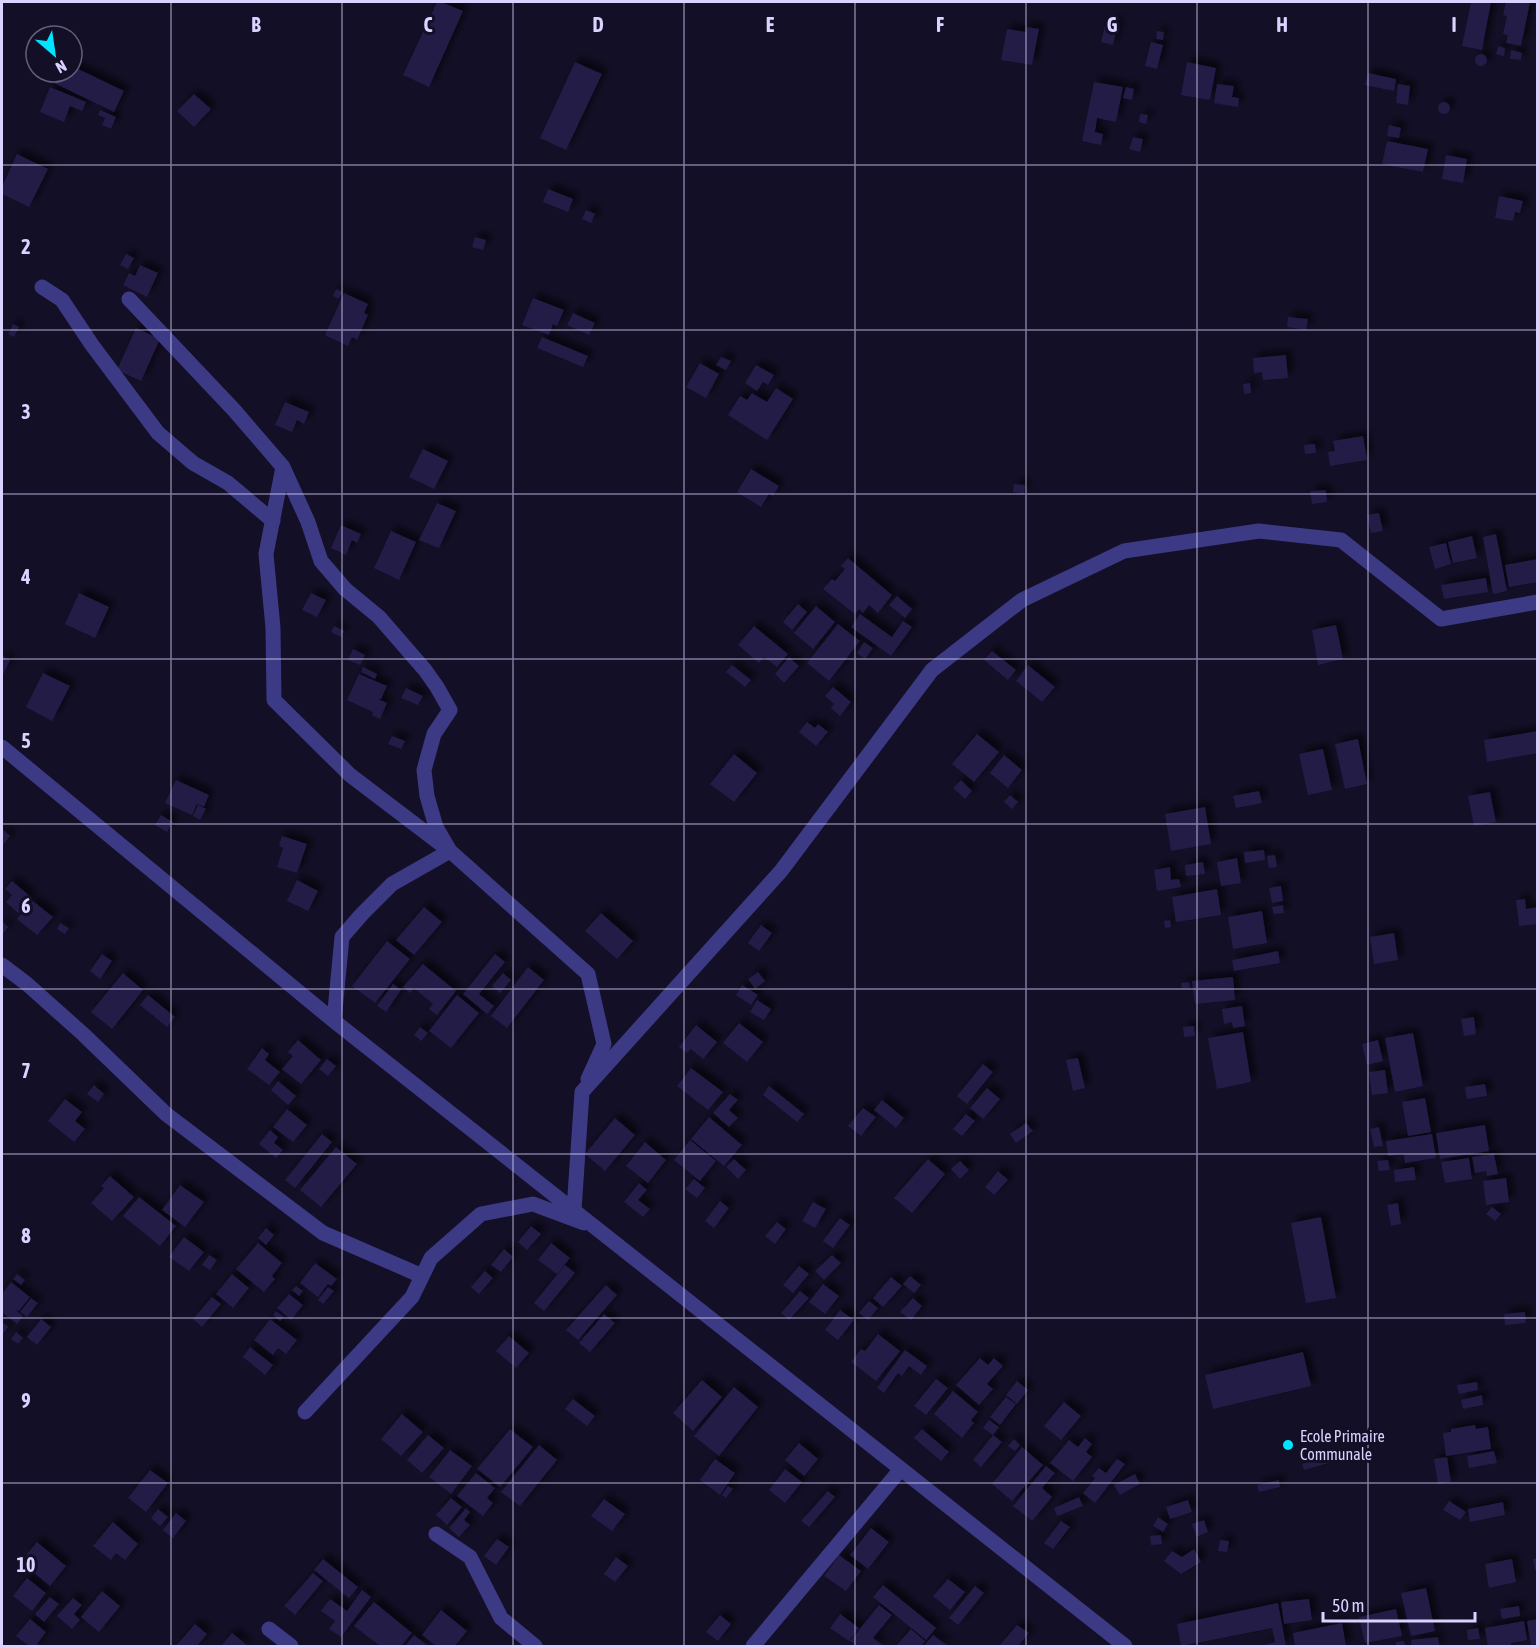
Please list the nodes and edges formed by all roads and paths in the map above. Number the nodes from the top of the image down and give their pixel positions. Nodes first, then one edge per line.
1 (42, 287) dead end
2 (129, 299) dead end
3 (283, 467) junction
4 (273, 521) junction
5 (1538, 602) edge
6 (2, 747) edge
7 (450, 851) junction
8 (2, 965) edge
9 (334, 1021) junction
10 (582, 1092) junction
11 (574, 1210) junction
12 (596, 1227) junction
13 (423, 1276) junction
14 (305, 1412) dead end
15 (901, 1469) junction
16 (436, 1534) dead end
17 (269, 1629) dead end
18 (291, 1647) edge
19 (535, 1647) edge
20 (753, 1647) edge
21 (1125, 1647) edge

1 - 4 street
2 - 3 street
3 - 4 street
3 - 7 street
4 - 7 street
5 - 10 street
6 - 9 street
7 - 9 street
7 - 10 street
8 - 13 street
9 - 11 street
10 - 11 street
11 - 12 street
12 - 13 street
12 - 15 street
13 - 14 street
15 - 20 street
15 - 21 street
16 - 19 street
17 - 18 street

